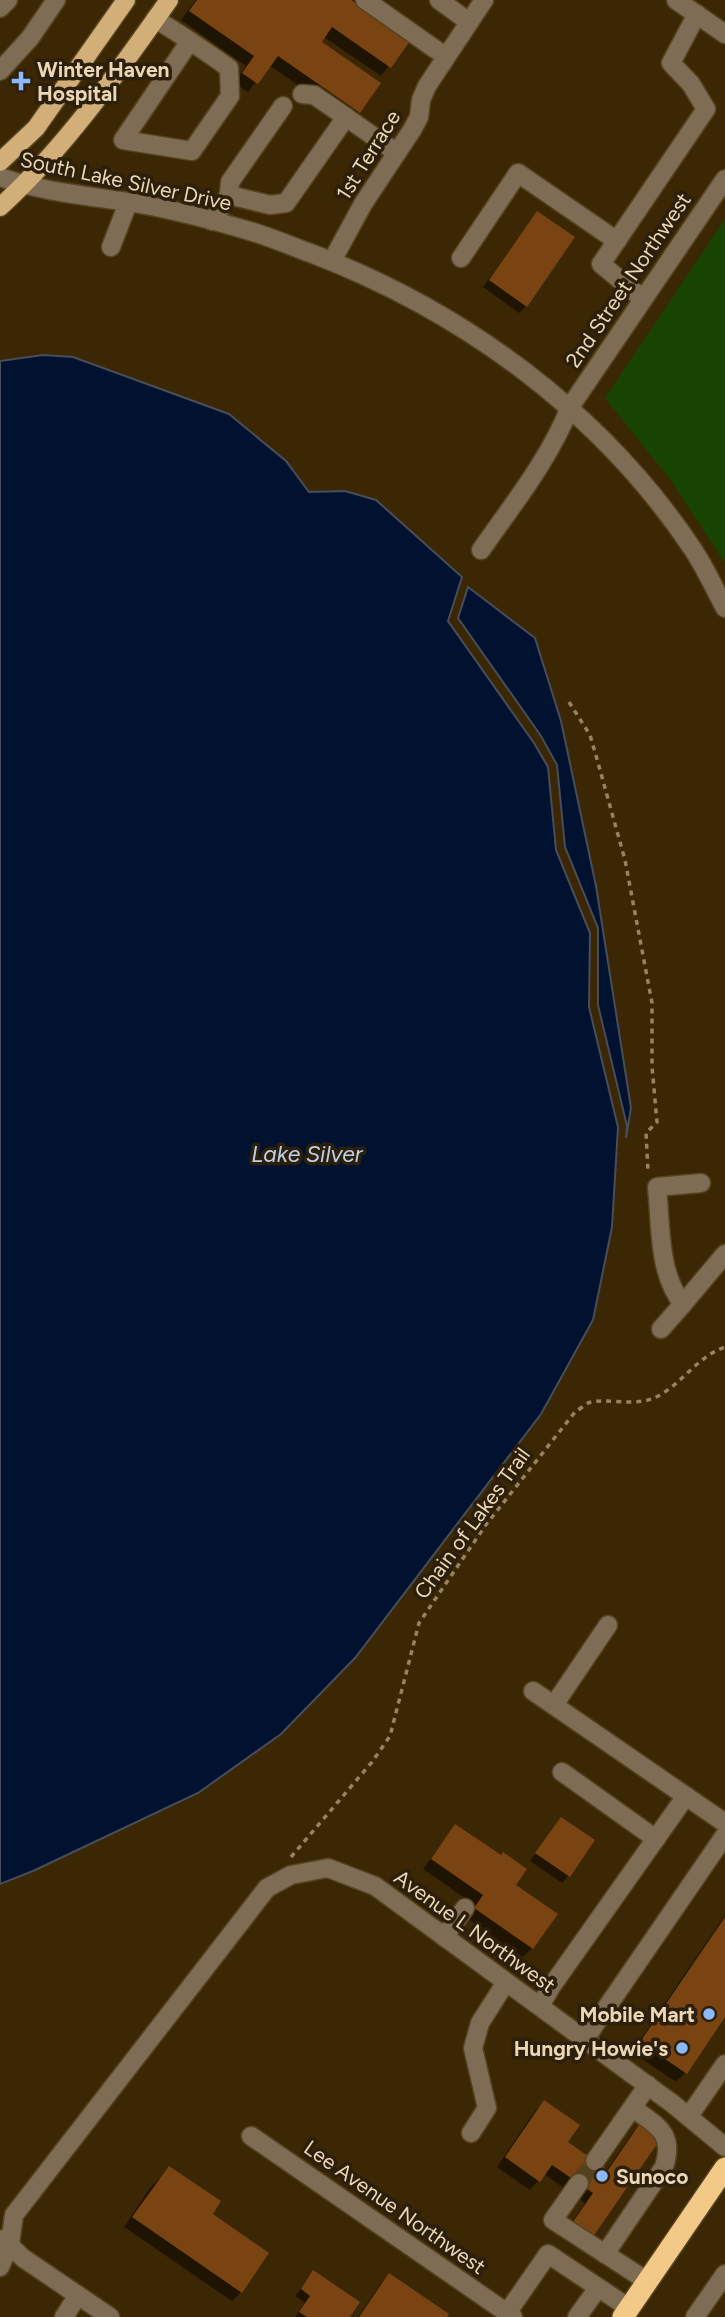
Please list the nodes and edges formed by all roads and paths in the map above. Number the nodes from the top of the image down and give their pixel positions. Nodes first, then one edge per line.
1 (8, 0) edge
2 (56, 0) edge
3 (126, 0) edge
4 (169, 0) edge
5 (365, 0) edge
6 (439, 0) edge
7 (484, 0) edge
8 (676, 0) edge
9 (0, 8) edge
10 (696, 14) junction
11 (155, 19) junction
12 (469, 22) junction
13 (725, 34) edge
14 (190, 41) junction
15 (445, 56) junction
16 (0, 71) edge
17 (302, 94) dead end
18 (283, 106) dead end
19 (346, 117) junction
20 (397, 153) junction
21 (0, 162) edge
22 (0, 177) edge
23 (725, 179) edge
24 (24, 185) junction
25 (229, 195) junction
26 (128, 202) junction
27 (0, 206) edge
28 (212, 221) junction
29 (617, 241) junction
30 (111, 247) dead end
31 (461, 258) dead end
32 (331, 261) junction
33 (643, 299) junction
34 (569, 407) junction
35 (481, 550) dead end
36 (725, 608) edge
37 (569, 702) dead end
38 (648, 1177) dead end
39 (701, 1183) dead end
40 (725, 1254) edge
41 (683, 1304) junction
42 (661, 1329) dead end
43 (725, 1348) edge
44 (608, 1625) dead end
45 (533, 1691) dead end
46 (554, 1705) junction
47 (562, 1772) dead end
48 (686, 1796) junction
49 (725, 1823) edge
50 (725, 1835) edge
51 (656, 1839) junction
52 (291, 1875) junction
53 (466, 1908) dead end
54 (444, 1937) junction
55 (506, 1982) junction
56 (540, 2006) junction
57 (585, 2039) junction
58 (725, 2064) edge
59 (648, 2085) junction
60 (633, 2108) junction
61 (689, 2116) junction
62 (471, 2133) dead end
63 (251, 2136) dead end
64 (725, 2147) edge
65 (595, 2161) tunnel mouth
66 (725, 2168) edge
67 (579, 2183) tunnel mouth
68 (5, 2241) edge
69 (605, 2254) junction
70 (0, 2267) edge
71 (725, 2274) edge
72 (648, 2281) junction
73 (596, 2287) junction
74 (78, 2295) junction
75 (512, 2310) edge
76 (626, 2313) edge
77 (64, 2317) edge
78 (110, 2317) edge
79 (577, 2317) edge
80 (695, 2317) edge

1 - 9 street
2 - 16 street
3 - 21 main road
4 - 11 main road
5 - 15 street
6 - 12 street
7 - 12 street, 1st Terrace
8 - 10 street
10 - 13 street
10 - 29 street
11 - 14 street
11 - 24 main road
12 - 15 street, 1st Terrace
14 - 14 street
15 - 20 street, 1st Terrace
17 - 19 street
18 - 25 street
19 - 20 street
19 - 25 street
20 - 32 street, 1st Terrace
22 - 24 street, South Lake Silver Drive
23 - 33 street, 2nd Street Northwest
24 - 26 street, South Lake Silver Drive
24 - 27 main road
25 - 28 street
26 - 28 street, South Lake Silver Drive
26 - 30 street
28 - 32 street, South Lake Silver Drive
29 - 31 street
29 - 33 street
32 - 34 street, South Lake Silver Drive
33 - 34 street, 2nd Street Northwest
34 - 35 street, 2nd Street Northwest
34 - 36 street, South Lake Silver Drive
37 - 38 path
39 - 41 street
40 - 41 street
41 - 42 street
43 - 52 path, Chain of Lakes Trail
44 - 46 street
45 - 46 street
46 - 48 street
47 - 51 street
48 - 49 street
48 - 51 street
50 - 57 street
51 - 56 street
52 - 54 street, Avenue L Northwest
52 - 68 street, Avenue L Northwest
53 - 54 street
54 - 55 street, Avenue L Northwest
55 - 56 street, Avenue L Northwest
55 - 62 street
56 - 57 street, Avenue L Northwest
57 - 59 street, Avenue L Northwest
58 - 61 street
59 - 60 street
59 - 61 street, Avenue L Northwest
60 - 65 street
60 - 69 street
61 - 64 street, Avenue L Northwest
63 - 75 street, Lee Avenue Northwest
66 - 72 highway
67 - 69 street
68 - 70 street, Avenue L Northwest
68 - 74 street
69 - 72 street
71 - 80 street
72 - 76 highway
73 - 75 street
73 - 76 street
73 - 79 street
74 - 77 street
74 - 78 street

